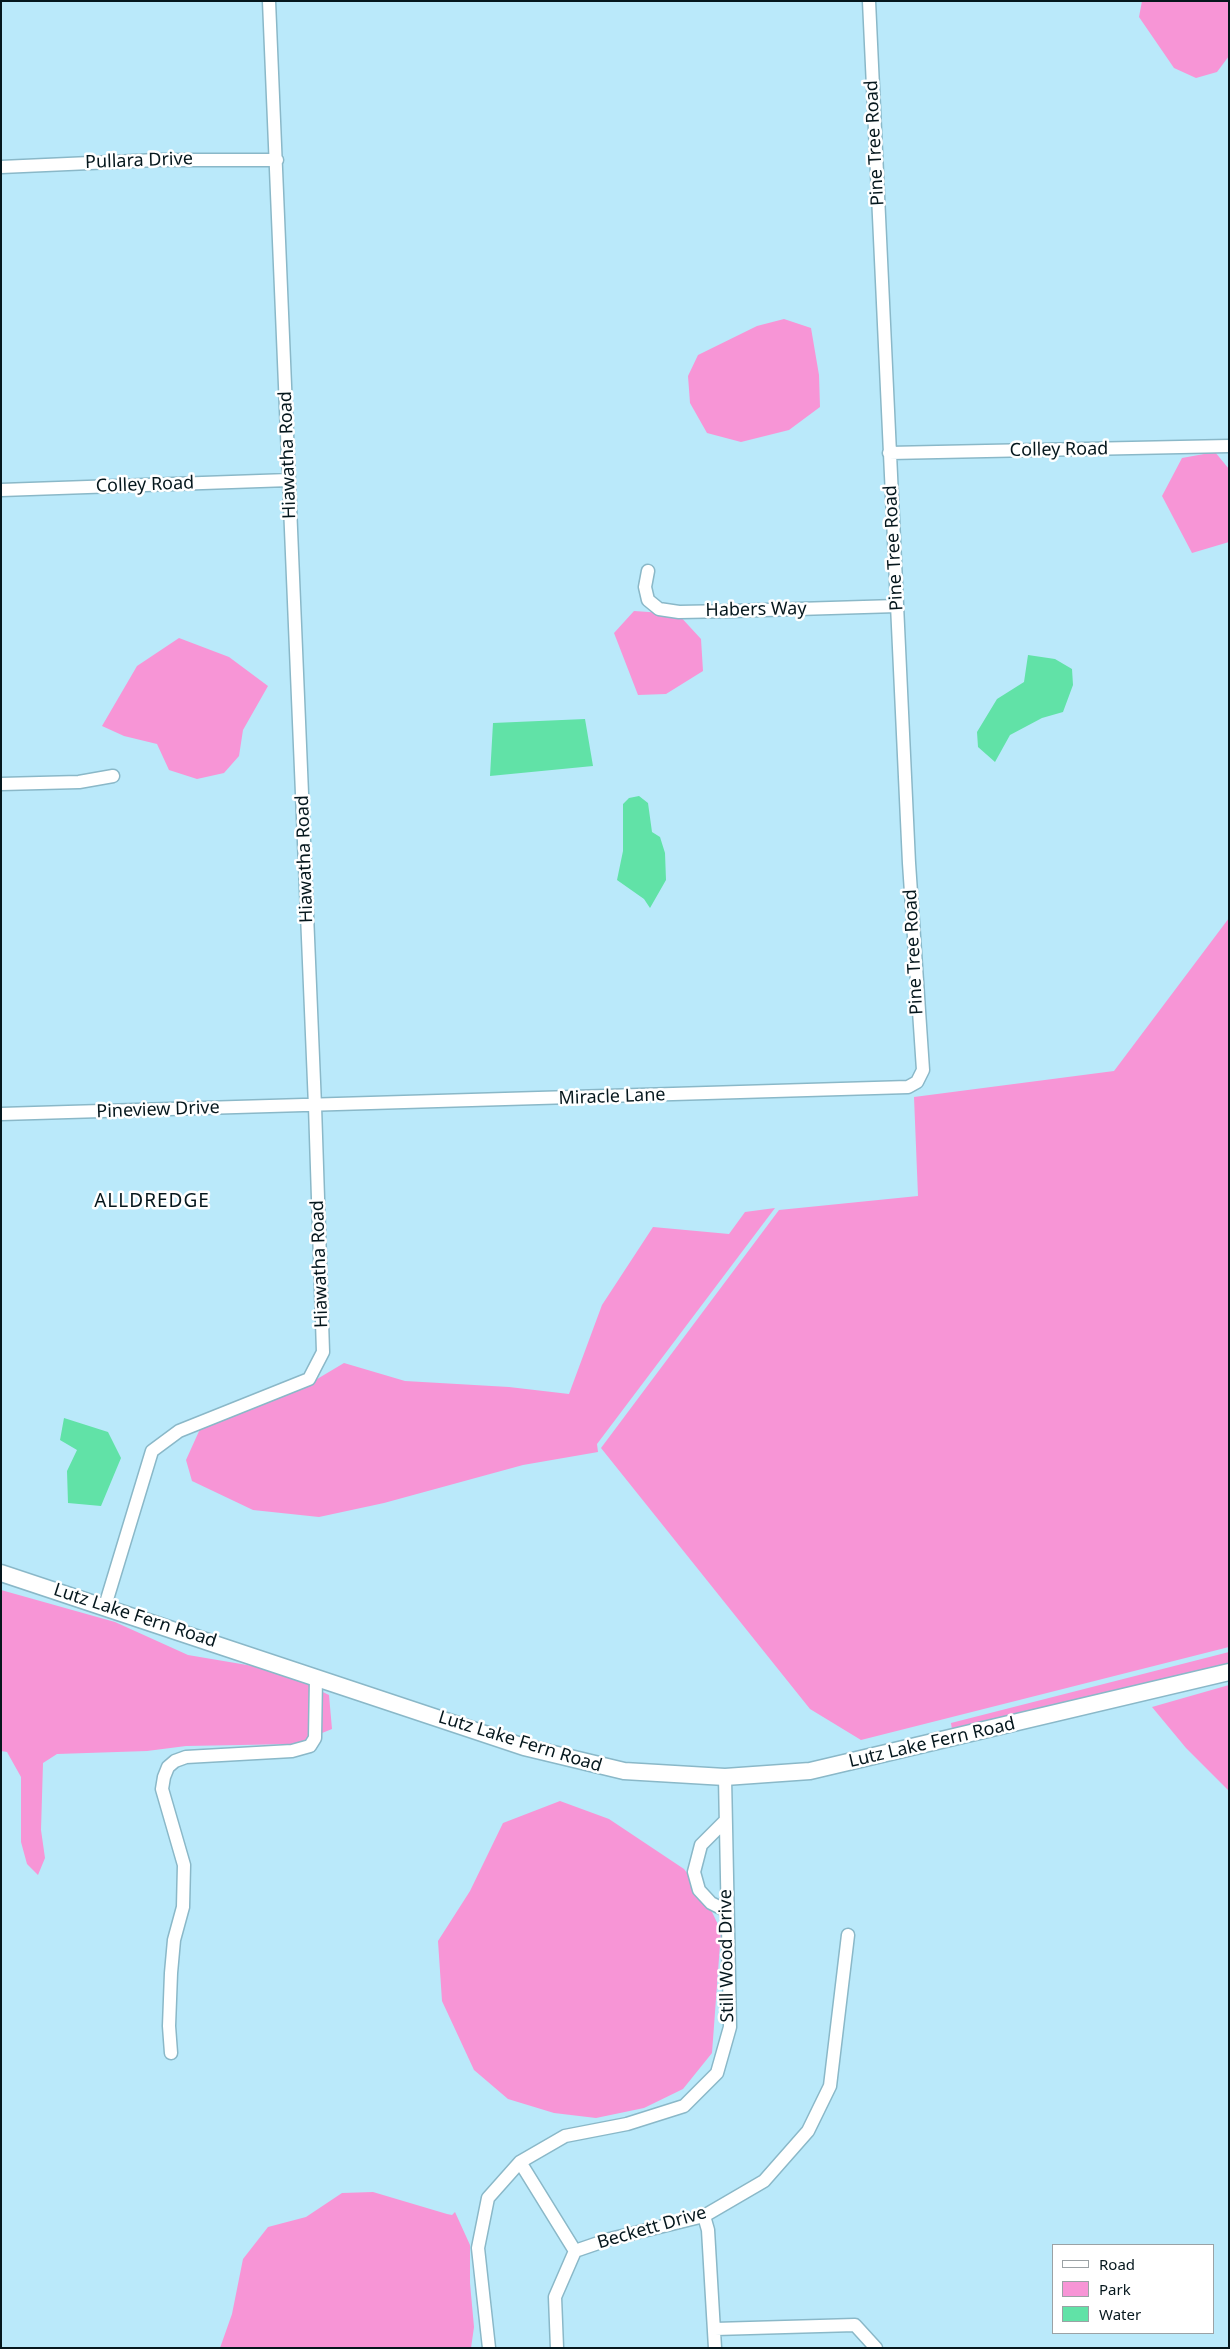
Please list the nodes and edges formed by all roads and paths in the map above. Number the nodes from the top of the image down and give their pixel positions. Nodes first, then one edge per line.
1 (269, 1) edge
2 (869, 1) edge
3 (276, 160) junction
4 (1, 167) edge
5 (1229, 446) edge
6 (889, 453) junction
7 (289, 480) junction
8 (1, 490) edge
9 (648, 571) dead end
10 (897, 606) junction
11 (113, 776) dead end
12 (1, 784) edge
13 (908, 1087) joint
14 (316, 1106) junction
15 (1, 1114) edge
16 (1, 1573) edge
17 (105, 1606) junction
18 (1229, 1672) edge
19 (316, 1677) junction
20 (725, 1777) junction
21 (725, 1821) junction
22 (727, 1911) junction
23 (848, 1935) dead end
24 (171, 2053) dead end
25 (520, 2162) junction
26 (704, 2216) junction
27 (575, 2251) junction
28 (714, 2329) junction
29 (489, 2348) edge
30 (558, 2348) edge
31 (715, 2348) edge
32 (876, 2348) edge

1 - 3 street, Hiawatha Road
2 - 6 street, Pine Tree Road
3 - 4 street, Pullara Drive
3 - 7 street, Hiawatha Road
5 - 6 street, Colley Road
6 - 10 street, Pine Tree Road
7 - 8 street, Colley Road
7 - 14 street, Hiawatha Road
9 - 10 street, Habers Way
10 - 13 street, Pine Tree Road
11 - 12 street
13 - 14 street, Miracle Lane
14 - 15 street, Pineview Drive
14 - 17 street, Hiawatha Road
16 - 17 main road, Lutz Lake Fern Road
17 - 19 main road, Lutz Lake Fern Road
18 - 20 main road, Lutz Lake Fern Road
19 - 20 main road, Lutz Lake Fern Road
19 - 24 street
20 - 21 street, Still Wood Drive
21 - 22 street, Still Wood Drive
21 - 22 street
22 - 25 street, Still Wood Drive
23 - 26 street, Beckett Drive
25 - 27 street
25 - 29 street, Still Wood Drive
26 - 27 street, Beckett Drive
26 - 28 street
27 - 30 street, Beckett Drive
28 - 31 street
28 - 32 street

